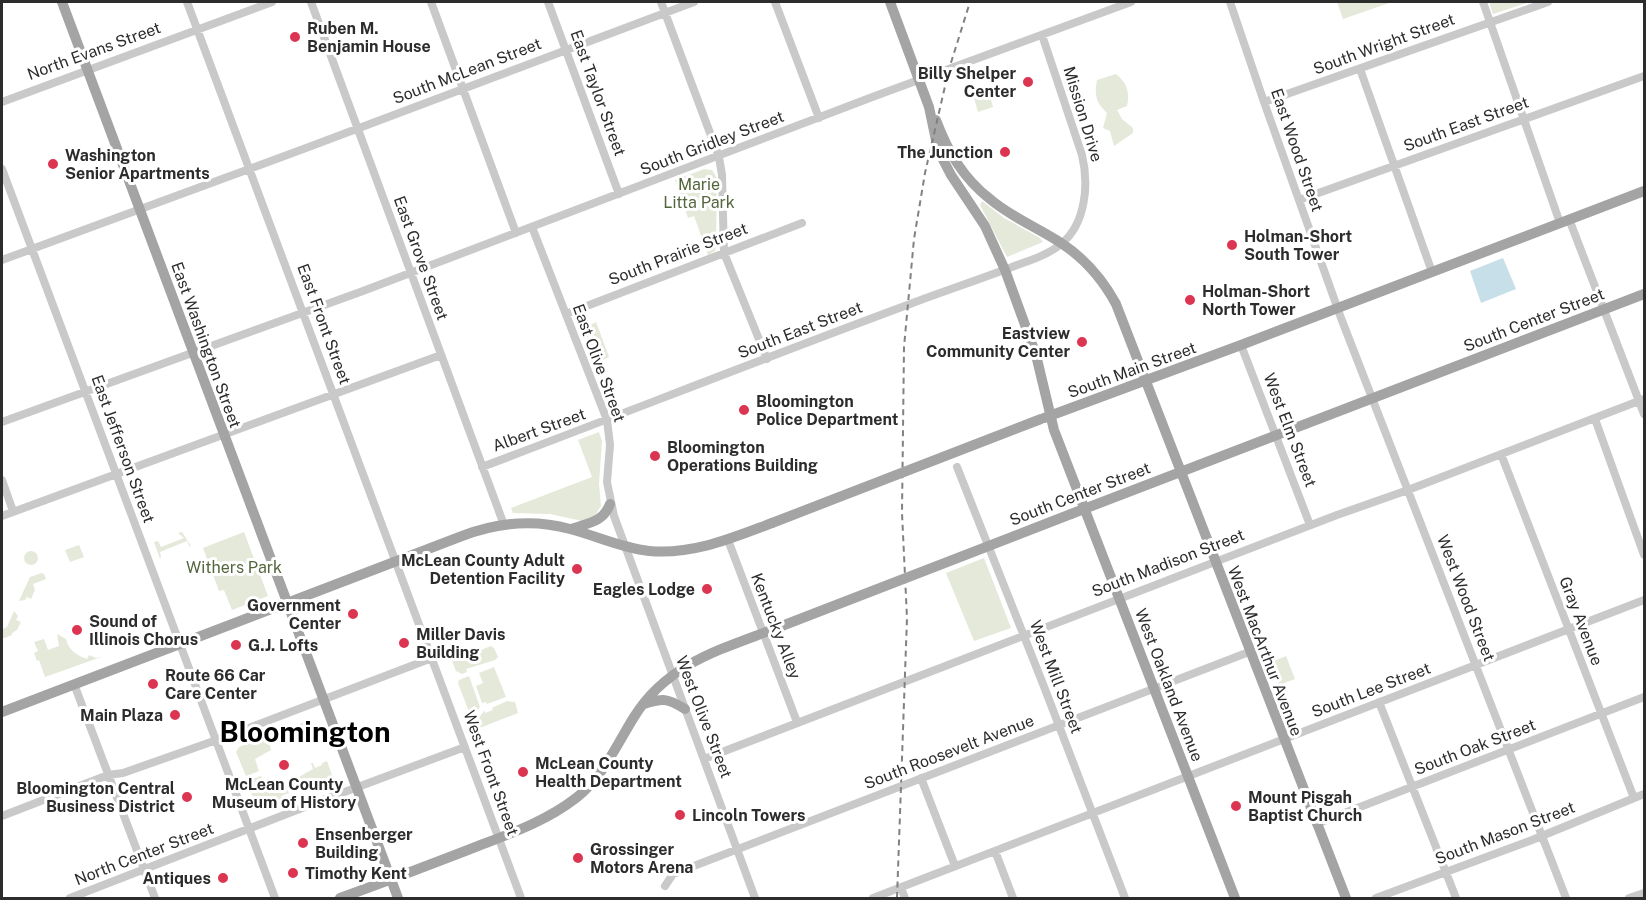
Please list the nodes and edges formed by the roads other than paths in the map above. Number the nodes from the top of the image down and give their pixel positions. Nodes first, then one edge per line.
1 (62, 2) edge
2 (187, 2) edge
3 (272, 2) edge
4 (310, 2) edge
5 (431, 2) edge
6 (548, 2) edge
7 (661, 2) edge
8 (694, 2) edge
9 (775, 2) edge
10 (890, 2) edge
11 (1131, 2) edge
12 (1230, 2) edge
13 (1483, 2) edge
14 (1548, 2) edge
15 (665, 12) junction
16 (1490, 22) junction
17 (197, 28) junction
18 (1042, 35) junction
19 (566, 50) junction
20 (1360, 69) junction
21 (87, 70) junction
22 (1644, 76) edge
23 (919, 80) junction
24 (464, 89) junction
25 (2, 102) edge
26 (1264, 102) junction
27 (929, 107) junction
28 (819, 118) junction
29 (1524, 119) junction
30 (357, 129) junction
31 (719, 157) junction
32 (1394, 165) junction
33 (2, 169) edge
34 (249, 169) junction
35 (1644, 191) edge
36 (619, 194) junction
37 (1299, 200) junction
38 (139, 209) junction
39 (1565, 221) junction
40 (802, 223) dead end
41 (532, 227) junction
42 (516, 233) junction
43 (1062, 244) junction
44 (31, 249) junction
45 (724, 252) junction
46 (2, 260) edge
47 (1005, 270) junction
48 (1432, 272) junction
49 (411, 273) junction
50 (1644, 294) edge
51 (1337, 308) junction
52 (1604, 309) junction
53 (304, 312) junction
54 (566, 315) junction
55 (1241, 345) junction
56 (193, 352) junction
57 (441, 355) junction
58 (767, 359) junction
59 (1145, 381) junction
60 (85, 392) junction
61 (334, 394) junction
62 (1371, 399) junction
63 (1642, 400) edge
64 (1644, 414) edge
65 (1045, 418) junction
66 (1595, 419) junction
67 (607, 420) junction
68 (2, 422) edge
69 (224, 435) junction
70 (1276, 435) junction
71 (1501, 454) junction
72 (482, 467) junction
73 (957, 467) dead end
74 (1180, 471) junction
75 (116, 474) junction
76 (2, 480) edge
77 (1408, 490) junction
78 (610, 504) junction
79 (1085, 509) junction
80 (13, 512) junction
81 (2, 516) edge
82 (504, 525) junction
83 (1310, 525) junction
84 (571, 529) junction
85 (728, 540) junction
86 (624, 547) junction
87 (1644, 555) edge
88 (396, 561) junction
89 (1215, 562) junction
90 (1119, 598) junction
91 (1644, 600) edge
92 (286, 602) junction
93 (1568, 630) junction
94 (762, 633) junction
95 (1024, 635) junction
96 (180, 644) junction
97 (1249, 652) junction
98 (432, 658) junction
99 (1476, 666) junction
100 (672, 675) junction
101 (74, 684) junction
102 (1154, 689) junction
103 (1644, 697) edge
104 (322, 700) junction
105 (1379, 702) junction
106 (643, 704) junction
107 (685, 709) junction
108 (2, 712) edge
109 (1601, 714) junction
110 (797, 722) junction
111 (1059, 725) junction
112 (216, 740) junction
113 (1283, 740) junction
114 (465, 747) junction
115 (1509, 749) junction
116 (704, 759) junction
117 (108, 775) junction
118 (1189, 777) junction
119 (921, 778) junction
120 (1412, 787) junction
121 (356, 789) junction
122 (1644, 794) edge
123 (1635, 798) junction
124 (1092, 813) junction
125 (2, 816) edge
126 (1316, 824) junction
127 (249, 829) junction
128 (1542, 835) junction
129 (499, 838) junction
130 (737, 850) junction
131 (994, 851) junction
132 (955, 866) junction
133 (144, 870) junction
134 (1446, 873) junction
135 (391, 879) junction
136 (665, 886) dead end
137 (901, 888) junction
138 (1644, 893) edge
139 (69, 898) edge
140 (155, 898) edge
141 (275, 898) edge
142 (340, 898) edge
143 (398, 898) edge
144 (521, 898) edge
145 (755, 898) edge
146 (873, 898) edge
147 (905, 898) edge
148 (1013, 898) edge
149 (1125, 898) edge
150 (1235, 898) edge
151 (1346, 898) edge
152 (1376, 898) edge
153 (1456, 898) edge
154 (1566, 898) edge
155 (1629, 898) edge

1 - 21 main road, East Washington Street
2 - 17 street, East Front Street
3 - 17 street, North Evans Street
4 - 30 street, East Grove Street
5 - 24 street
6 - 19 street, East Taylor Street
7 - 15 street
8 - 15 street, South McLean Street
9 - 28 street
10 - 23 main road
11 - 18 street, South Gridley Street
12 - 26 street, East Wood Street
13 - 16 street
14 - 16 street, South Wright Street
15 - 19 street, South McLean Street
15 - 31 street
16 - 20 street, South Wright Street
16 - 29 street
17 - 21 street, North Evans Street
17 - 34 street, East Front Street
18 - 23 street, South Gridley Street
18 - 43 street, Mission Drive
19 - 24 street, South McLean Street
19 - 36 street, East Taylor Street
20 - 26 street, South Wright Street
20 - 32 street
21 - 25 street, North Evans Street
21 - 38 main road, East Washington Street
22 - 29 street, South East Street
23 - 27 main road
23 - 28 street, South Gridley Street
24 - 30 street, South McLean Street
24 - 42 street
26 - 37 street, East Wood Street
27 - 43 main road, West MacArthur Avenue
27 - 47 main road, West Oakland Avenue
28 - 31 street, South Gridley Street
29 - 32 street, South East Street
29 - 39 street
30 - 34 street, South McLean Street
30 - 49 street, East Grove Street
31 - 36 street, South Gridley Street
31 - 45 street
32 - 37 street, South East Street
32 - 48 street
33 - 44 street, East Jefferson Street
34 - 38 street, South McLean Street
34 - 53 street, East Front Street
35 - 39 main road, South Main Street
36 - 41 street, South Gridley Street
37 - 51 street, East Wood Street
38 - 44 street, South McLean Street
38 - 56 main road, East Washington Street
39 - 48 main road, South Main Street
39 - 52 street
40 - 45 street, South Prairie Street
41 - 42 street, South Gridley Street
41 - 54 street, East Olive Street
42 - 49 street, South Gridley Street
43 - 47 street
43 - 59 main road, West MacArthur Avenue
44 - 46 street, South McLean Street
44 - 60 street, East Jefferson Street
45 - 54 street, South Prairie Street
45 - 58 street
47 - 58 street, South East Street
47 - 65 main road, West Oakland Avenue
48 - 51 main road, South Main Street
49 - 53 street, South Gridley Street
49 - 57 street, East Grove Street
50 - 52 main road, South Center Street
51 - 55 main road, South Main Street
51 - 62 street, West Wood Street
52 - 62 main road, South Center Street
52 - 63 street
53 - 56 street, South Gridley Street
53 - 61 street, East Front Street
54 - 67 street, East Olive Street
55 - 59 main road, South Main Street
55 - 70 street, West Elm Street
56 - 60 street, South Gridley Street
56 - 69 main road, East Washington Street
57 - 61 street
57 - 72 street, East Grove Street
58 - 67 street, South East Street
59 - 65 main road, South Main Street
59 - 74 main road, West MacArthur Avenue
60 - 68 street, South Gridley Street
60 - 75 street, East Jefferson Street
61 - 69 street
61 - 88 street, East Front Street
62 - 70 main road, South Center Street
62 - 77 street, West Wood Street
63 - 64 street
63 - 66 street, South Madison Street
65 - 79 main road, West Oakland Avenue
65 - 85 main road, South Main Street, bridge
66 - 71 street, South Madison Street
66 - 87 street
67 - 72 street, Albert Street
67 - 78 street, East Olive Street
69 - 75 street
69 - 92 main road, East Washington Street
70 - 74 main road, South Center Street
70 - 83 street, West Elm Street
71 - 77 street, South Madison Street
71 - 93 street, Gray Avenue
72 - 82 street, East Grove Street
73 - 95 street, West Mill Street
74 - 79 main road, South Center Street
74 - 89 main road, West MacArthur Avenue
75 - 80 street
75 - 96 street, East Jefferson Street
76 - 80 street
77 - 83 street, South Madison Street
77 - 99 street, West Wood Street
78 - 84 main road
78 - 86 street, East Olive Street
79 - 90 main road, West Oakland Avenue
79 - 94 main road, South Center Street, bridge
80 - 81 street
82 - 84 main road
82 - 88 main road
83 - 89 street, South Madison Street
84 - 86 main road
85 - 86 main road, South Main Street
85 - 94 street, Kentucky Alley
86 - 100 street, West Olive Street
88 - 92 main road
88 - 98 street, East Front Street
89 - 90 street, South Madison Street
89 - 97 main road, West MacArthur Avenue
90 - 95 street, South Madison Street
90 - 102 main road, West Oakland Avenue
91 - 93 street, South Lee Street
92 - 96 main road
92 - 104 main road, East Washington Street
93 - 99 street, South Lee Street
93 - 109 street, Gray Avenue
94 - 100 main road, South Center Street
94 - 110 street, Kentucky Alley
95 - 110 street, South Madison Street
95 - 111 street, West Mill Street
96 - 101 main road
96 - 112 street, East Jefferson Street
97 - 102 street, South Roosevelt Avenue
97 - 113 main road, West MacArthur Avenue
98 - 104 street
98 - 114 street, West Front Street
99 - 105 street, South Lee Street
99 - 115 street, West Wood Street
100 - 106 main road, South Center Street
100 - 107 street, West Olive Street
101 - 108 main road
101 - 117 street
102 - 111 street, South Roosevelt Avenue
102 - 118 main road, West Oakland Avenue
103 - 109 street, South Oak Street
104 - 112 street
104 - 121 main road, East Washington Street
105 - 113 street, South Lee Street
105 - 120 street
106 - 107 main road
106 - 129 main road, South Center Street
107 - 116 street, West Olive Street
109 - 115 street, South Oak Street
109 - 123 street, Gray Avenue
110 - 116 street, South Madison Street
111 - 119 street, South Roosevelt Avenue
111 - 124 street, West Mill Street
112 - 117 street
112 - 127 street, East Jefferson Street
113 - 118 street, South Lee Street
113 - 126 main road, West MacArthur Avenue
114 - 121 street, North Center Street
114 - 129 street, West Front Street
115 - 120 street, South Oak Street
115 - 128 street, West Wood Street
116 - 130 street, West Olive Street
117 - 125 street
117 - 133 street
118 - 124 street, South Lee Street
118 - 150 main road, West Oakland Avenue
119 - 130 street, South Roosevelt Avenue
119 - 132 street
120 - 126 street, South Oak Street
120 - 134 street
121 - 127 street, North Center Street
121 - 135 main road, East Washington Street
122 - 123 street, South Mason Street
123 - 128 street, South Mason Street
124 - 131 street, South Lee Street
124 - 149 street, West Mill Street
126 - 151 main road, West MacArthur Avenue
127 - 133 street, North Center Street
127 - 141 street, East Jefferson Street
128 - 134 street, South Mason Street
128 - 154 street, West Wood Street
129 - 135 main road
129 - 144 street, West Front Street
130 - 136 street, South Roosevelt Avenue
130 - 145 street, West Olive Street
131 - 132 street, South Lee Street
131 - 148 street
132 - 137 street, South Lee Street
133 - 139 street, North Center Street
133 - 140 street
134 - 152 street, South Mason Street
134 - 153 street
135 - 142 main road
135 - 143 main road, East Washington Street
137 - 146 street, South Lee Street
137 - 147 street
138 - 155 street

